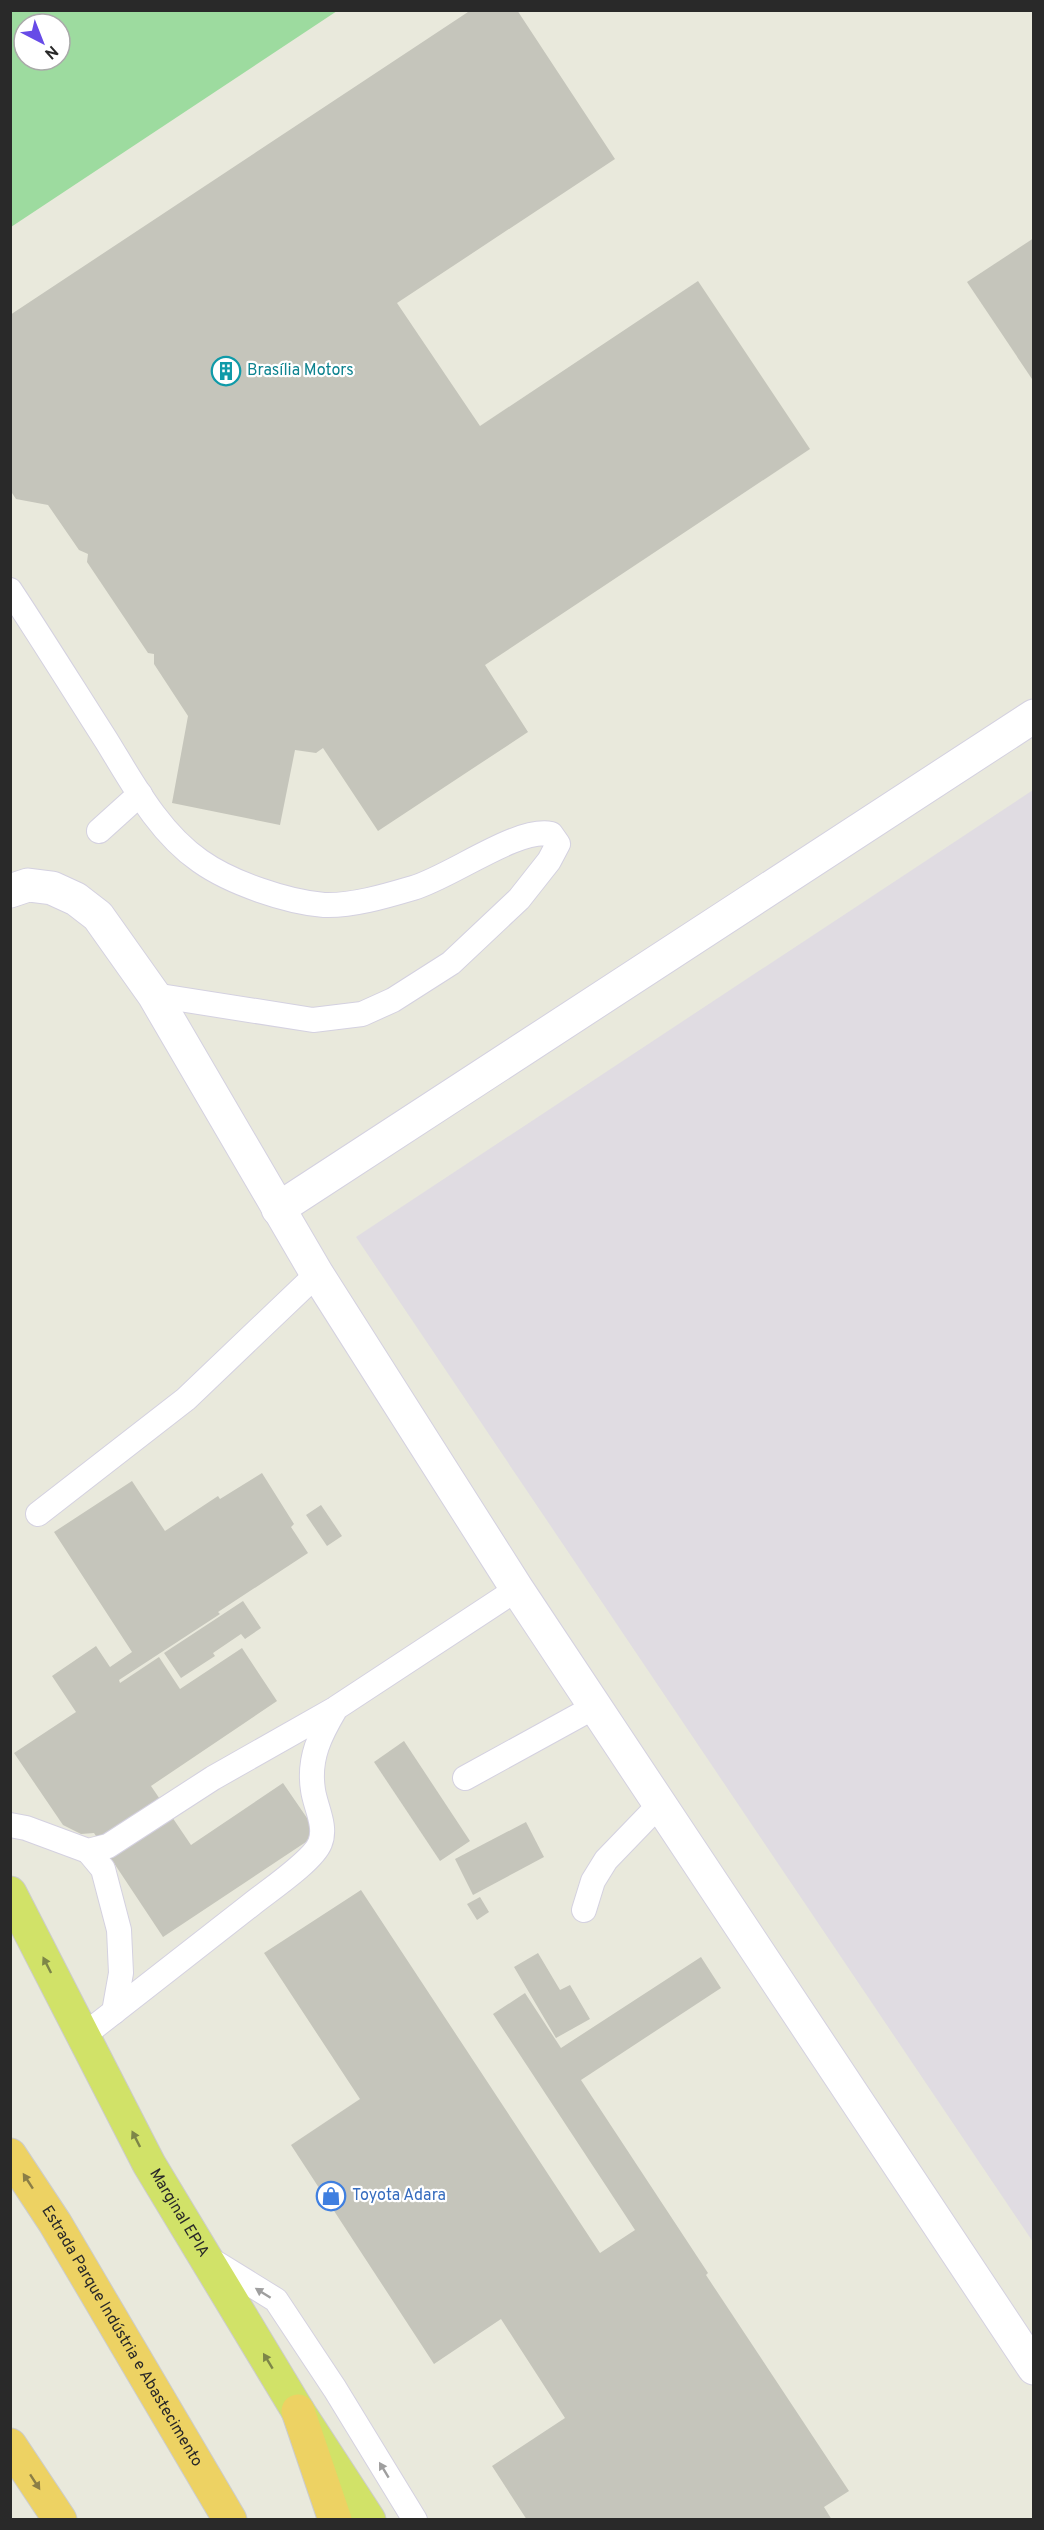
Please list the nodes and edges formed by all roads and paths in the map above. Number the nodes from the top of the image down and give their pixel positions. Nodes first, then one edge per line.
1 (10, 590) edge
2 (1034, 716) edge
3 (140, 795) junction
4 (99, 831) dead end
5 (10, 891) edge
6 (154, 995) junction
7 (278, 1209) junction
8 (316, 1274) junction
9 (38, 1514) dead end
10 (518, 1589) junction
11 (596, 1706) junction
12 (336, 1708) junction
13 (465, 1778) dead end
14 (660, 1804) junction
15 (10, 1825) edge
16 (88, 1851) junction
17 (10, 1893) edge
18 (584, 1910) dead end
19 (114, 2012) junction
20 (83, 2036) junction
21 (10, 2155) edge
22 (207, 2258) junction
23 (1034, 2368) edge
24 (298, 2411) junction
25 (10, 2445) edge
26 (60, 2520) edge
27 (230, 2520) edge
28 (335, 2520) edge
29 (369, 2520) edge
30 (415, 2520) edge

1 - 3 lane
2 - 7 street
3 - 4 lane
3 - 6 lane
5 - 6 street
6 - 7 street
7 - 8 street
8 - 9 lane
8 - 10 street
10 - 11 street
10 - 12 lane
11 - 13 lane
11 - 14 street
12 - 16 lane
12 - 19 lane
14 - 18 lane
14 - 23 street
15 - 16 lane
16 - 19 lane
20 -> 17 main road, Marginal EPIA
19 - 20 lane
22 -> 20 main road, Marginal EPIA
27 -> 21 highway, Estrada Parque Indústria e Abastecimento
24 -> 22 main road, Marginal EPIA
30 -> 22 lane
24 - 28 highway
24 - 29 main road, Marginal EPIA
25 -> 26 highway

